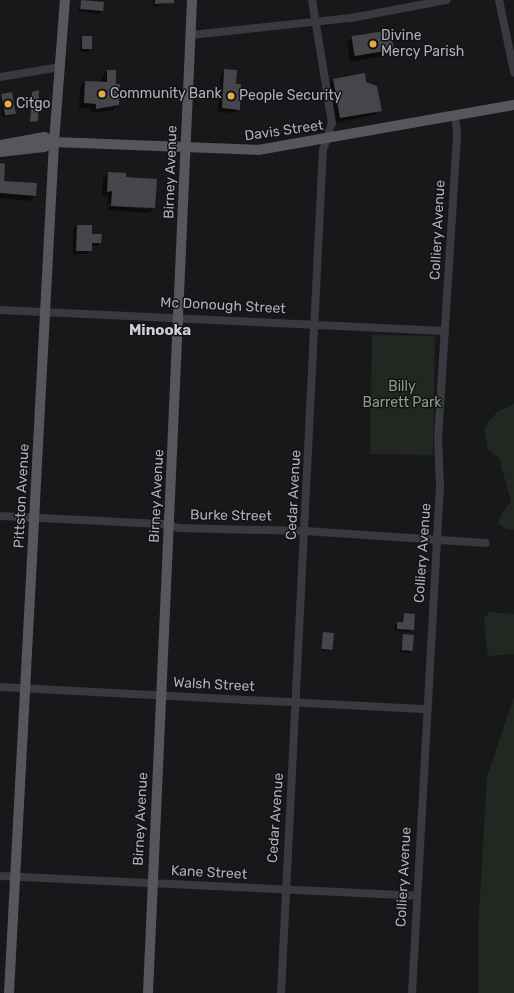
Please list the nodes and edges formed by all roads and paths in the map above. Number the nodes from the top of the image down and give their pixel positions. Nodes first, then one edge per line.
1 (65, 0) edge
2 (192, 0) edge
3 (312, 0) edge
4 (446, 0) edge
5 (499, 0) edge
6 (421, 2) edge
7 (316, 22) junction
8 (191, 35) junction
9 (60, 67) junction
10 (514, 72) edge
11 (0, 77) edge
12 (514, 105) edge
13 (455, 115) junction
14 (326, 140) junction
15 (54, 142) junction
16 (0, 145) edge
17 (186, 148) junction
18 (0, 152) edge
19 (0, 310) edge
20 (45, 312) junction
21 (179, 318) junction
22 (315, 323) junction
23 (445, 330) junction
24 (0, 516) edge
25 (35, 518) junction
26 (170, 526) junction
27 (305, 531) junction
28 (436, 541) junction
29 (486, 542) dead end
30 (0, 687) edge
31 (25, 689) junction
32 (161, 696) junction
33 (296, 702) junction
34 (426, 709) junction
35 (0, 876) edge
36 (15, 877) junction
37 (151, 884) junction
38 (285, 889) junction
39 (417, 896) junction
40 (9, 993) edge
41 (148, 993) edge
42 (281, 993) edge
43 (412, 993) edge

1 - 9 main road, Pittston Avenue
2 - 8 main road, Birney Avenue
3 - 7 street, Cedar Avenue
4 - 6 street
5 - 10 street
6 - 7 street
7 - 8 street
7 - 14 street, Cedar Avenue
8 - 17 main road, Birney Avenue
9 - 11 street
9 - 15 main road, Pittston Avenue
12 - 13 main road, Davis Street
13 - 14 main road, Davis Street
13 - 23 street, Colliery Avenue
14 - 17 main road, Davis Street
14 - 22 street, Cedar Avenue
15 - 16 main road, Davis Street
15 - 17 main road, Davis Street
15 - 18 main road, Davis Street
15 - 20 main road, Pittston Avenue
17 - 21 main road, Birney Avenue
19 - 20 street, Mc Donough Street
20 - 21 street, Mc Donough Street
20 - 25 main road, Pittston Avenue
21 - 22 street, Mc Donough Street
21 - 26 main road, Birney Avenue
22 - 23 street, Mc Donough Street
22 - 27 street, Cedar Avenue
23 - 28 street, Colliery Avenue
24 - 25 street, Burke Street
25 - 26 street, Burke Street
25 - 31 main road, Pittston Avenue
26 - 27 street, Burke Street
26 - 32 main road, Birney Avenue
27 - 28 street, Burke Street
27 - 33 street, Cedar Avenue
28 - 29 street, Burke Street
28 - 34 street, Colliery Avenue
30 - 31 street, Walsh Street
31 - 32 street, Walsh Street
31 - 36 main road, Pittston Avenue
32 - 33 street, Walsh Street
32 - 37 main road, Birney Avenue
33 - 34 street, Walsh Street
33 - 38 street, Cedar Avenue
34 - 39 street, Colliery Avenue
35 - 36 street, Kane Street
36 - 37 street, Kane Street
36 - 40 main road, Pittston Avenue
37 - 38 street, Kane Street
37 - 41 main road, Birney Avenue
38 - 39 street, Kane Street
38 - 42 street, Cedar Avenue
39 - 43 street, Colliery Avenue

